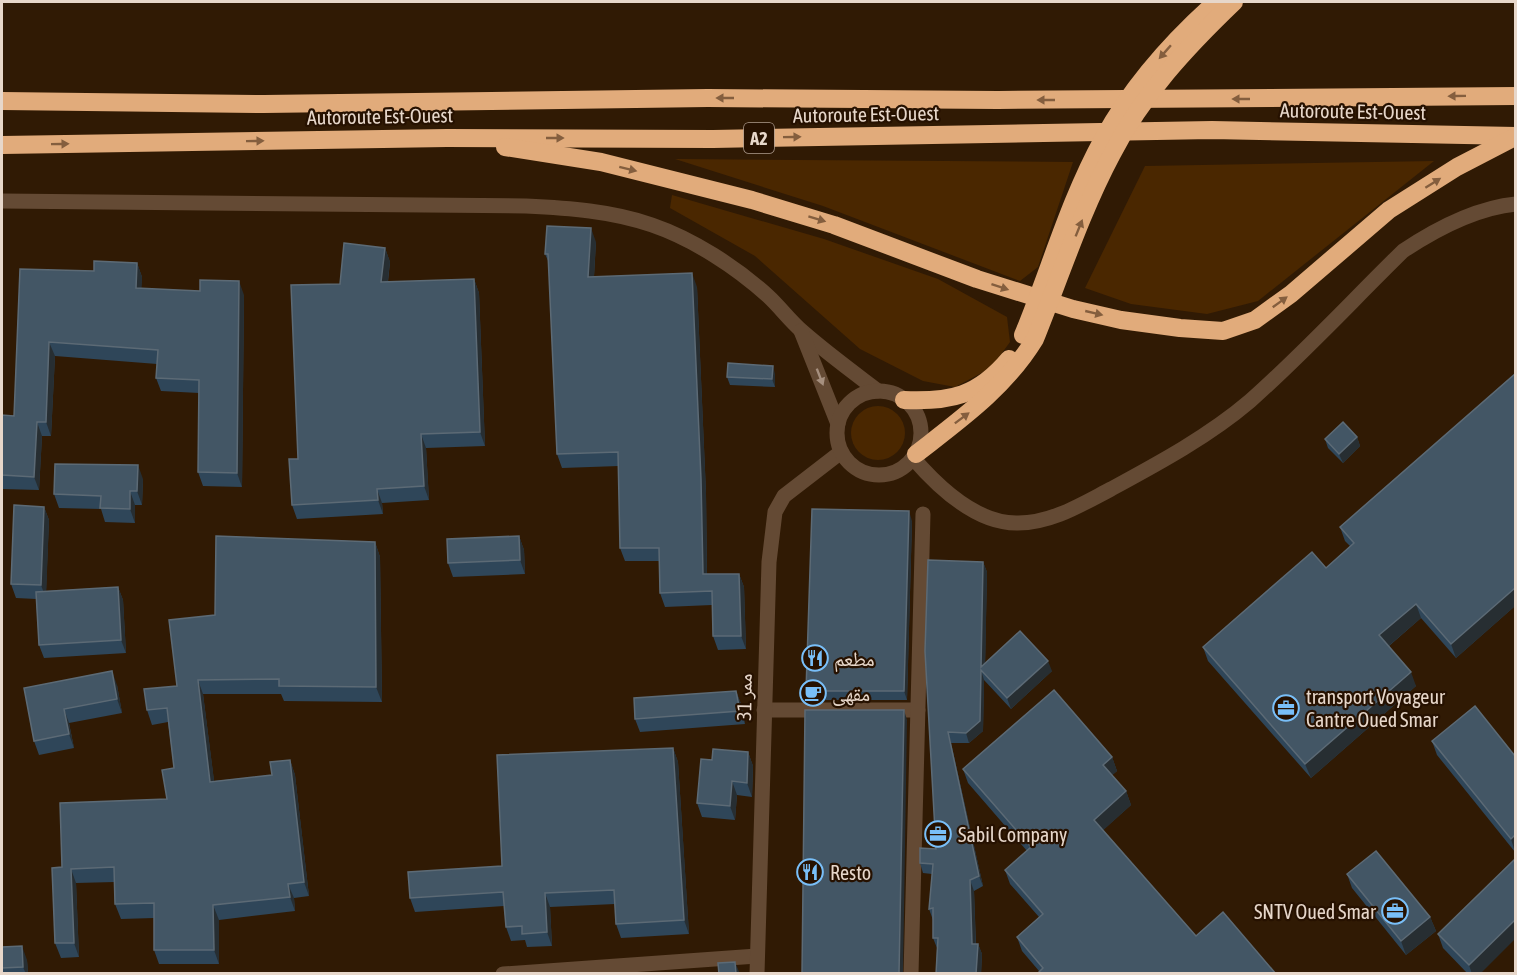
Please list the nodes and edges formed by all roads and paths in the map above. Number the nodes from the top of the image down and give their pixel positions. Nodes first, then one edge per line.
1 (1234, 2) edge
2 (1212, 11) edge
3 (1515, 83) edge
4 (1490, 95) junction
5 (1515, 96) edge
6 (2, 101) edge
7 (1515, 136) edge
8 (447, 138) junction
9 (2, 145) edge
10 (2, 201) edge
11 (1515, 204) edge
12 (1043, 300) junction
13 (801, 331) junction
14 (878, 392) junction
15 (904, 400) junction
16 (838, 424) junction
17 (841, 452) junction
18 (915, 456) junction
19 (923, 514) dead end
20 (764, 710) junction
21 (918, 710) junction
22 (757, 956) junction
23 (503, 974) edge
24 (757, 974) edge
25 (911, 974) edge

1 - 2 highway
2 - 12 highway
3 - 4 highway
4 - 5 highway, Autoroute Est-Ouest / A2
4 -> 6 highway, Autoroute Est-Ouest / A2
8 -> 7 highway, Autoroute Est-Ouest / A2
12 -> 7 highway
9 -> 8 highway, Autoroute Est-Ouest / A2
8 -> 12 highway
10 - 13 main road
11 - 18 main road
12 - 15 highway
18 -> 12 highway
13 - 14 main road
13 -> 16 main road
14 - 15 main road
14 - 16 main road
15 - 18 main road
16 - 17 main road
17 - 18 main road
17 - 20 main road, ممر 31
19 - 21 main road
20 - 21 main road
20 - 22 main road, ممر 31
21 - 25 main road
22 - 23 main road
22 - 24 main road, ممر 31

